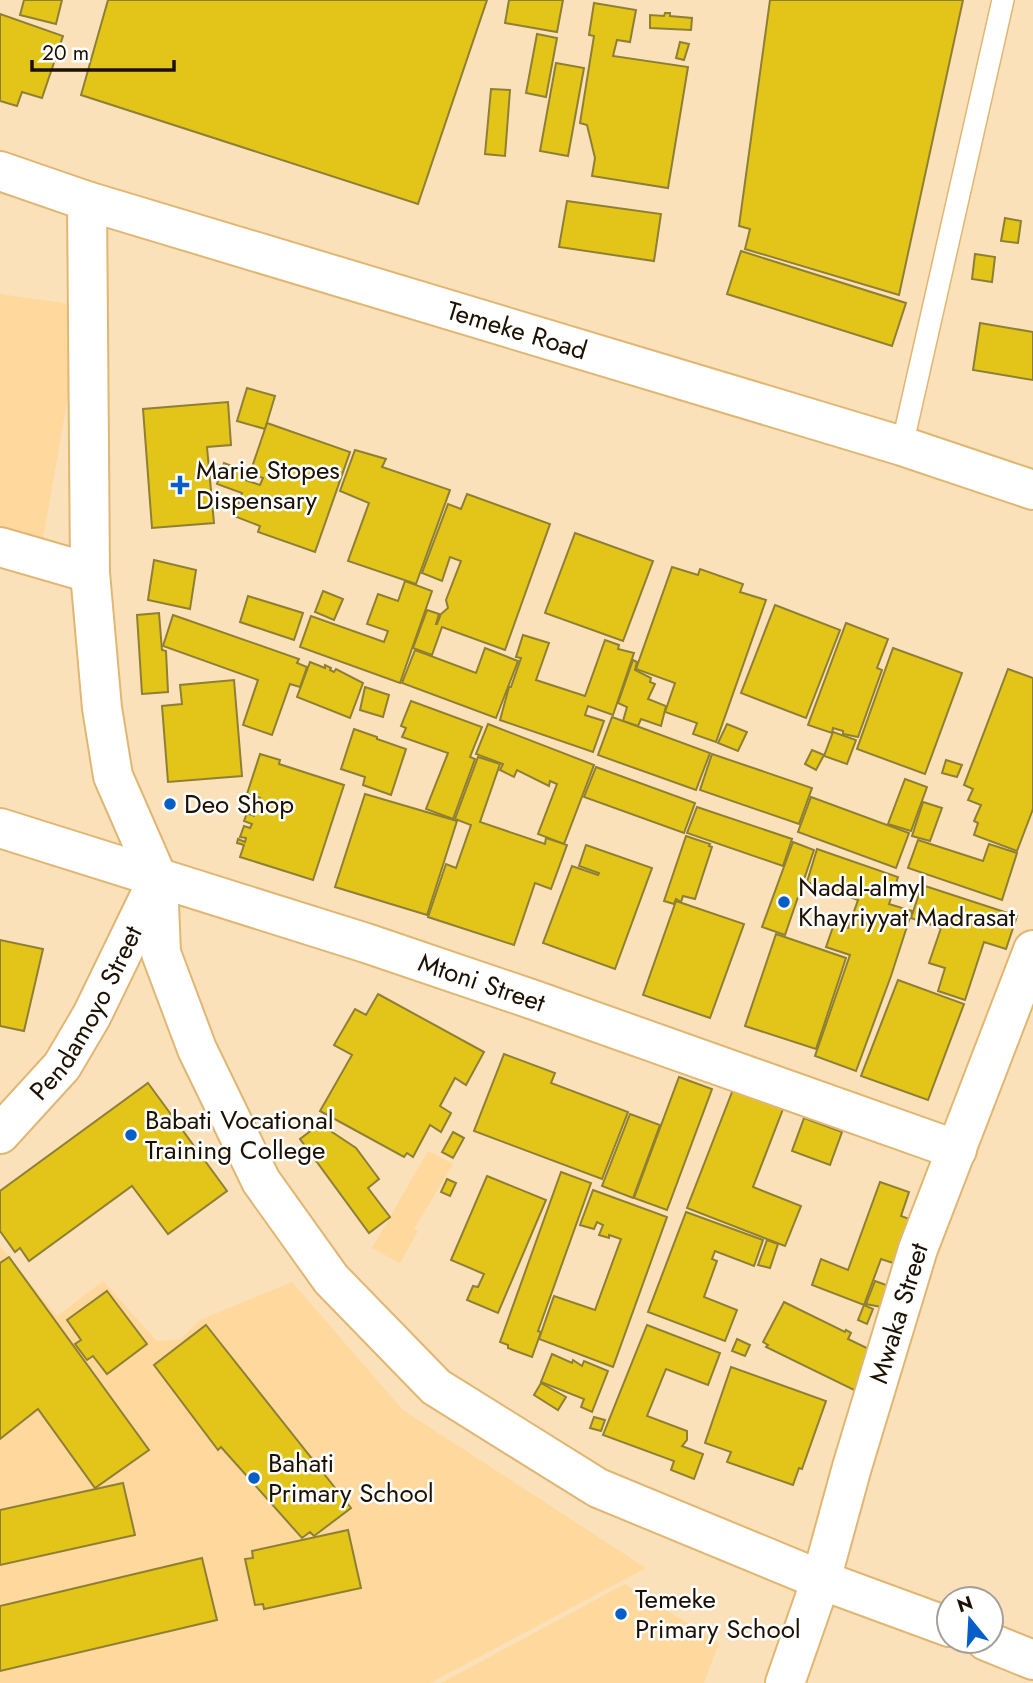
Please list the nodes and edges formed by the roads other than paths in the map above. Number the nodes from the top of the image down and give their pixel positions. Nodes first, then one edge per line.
1 (1003, 0) edge
2 (0, 171) edge
3 (87, 201) junction
4 (902, 446) junction
5 (1033, 490) edge
6 (0, 547) edge
7 (90, 573) junction
8 (0, 828) edge
9 (158, 879) junction
10 (1033, 950) edge
11 (0, 1134) edge
12 (957, 1150) junction
13 (821, 1580) junction
14 (935, 1622) edge
15 (1005, 1649) edge
16 (1033, 1660) edge
17 (785, 1683) edge

1 - 4 lane
2 - 3 street, Temeke Road
3 - 4 street, Temeke Road
3 - 7 street
4 - 5 street, Temeke Road
6 - 7 street
7 - 9 street
8 - 9 street, Mtoni Street
9 - 11 street, Pendamoyo Street
9 - 12 street, Mtoni Street
9 - 13 street
10 - 12 street, Mwaka Street
12 - 13 street, Mwaka Street
13 - 14 street
13 - 17 street, Mwaka Street
15 - 16 street

